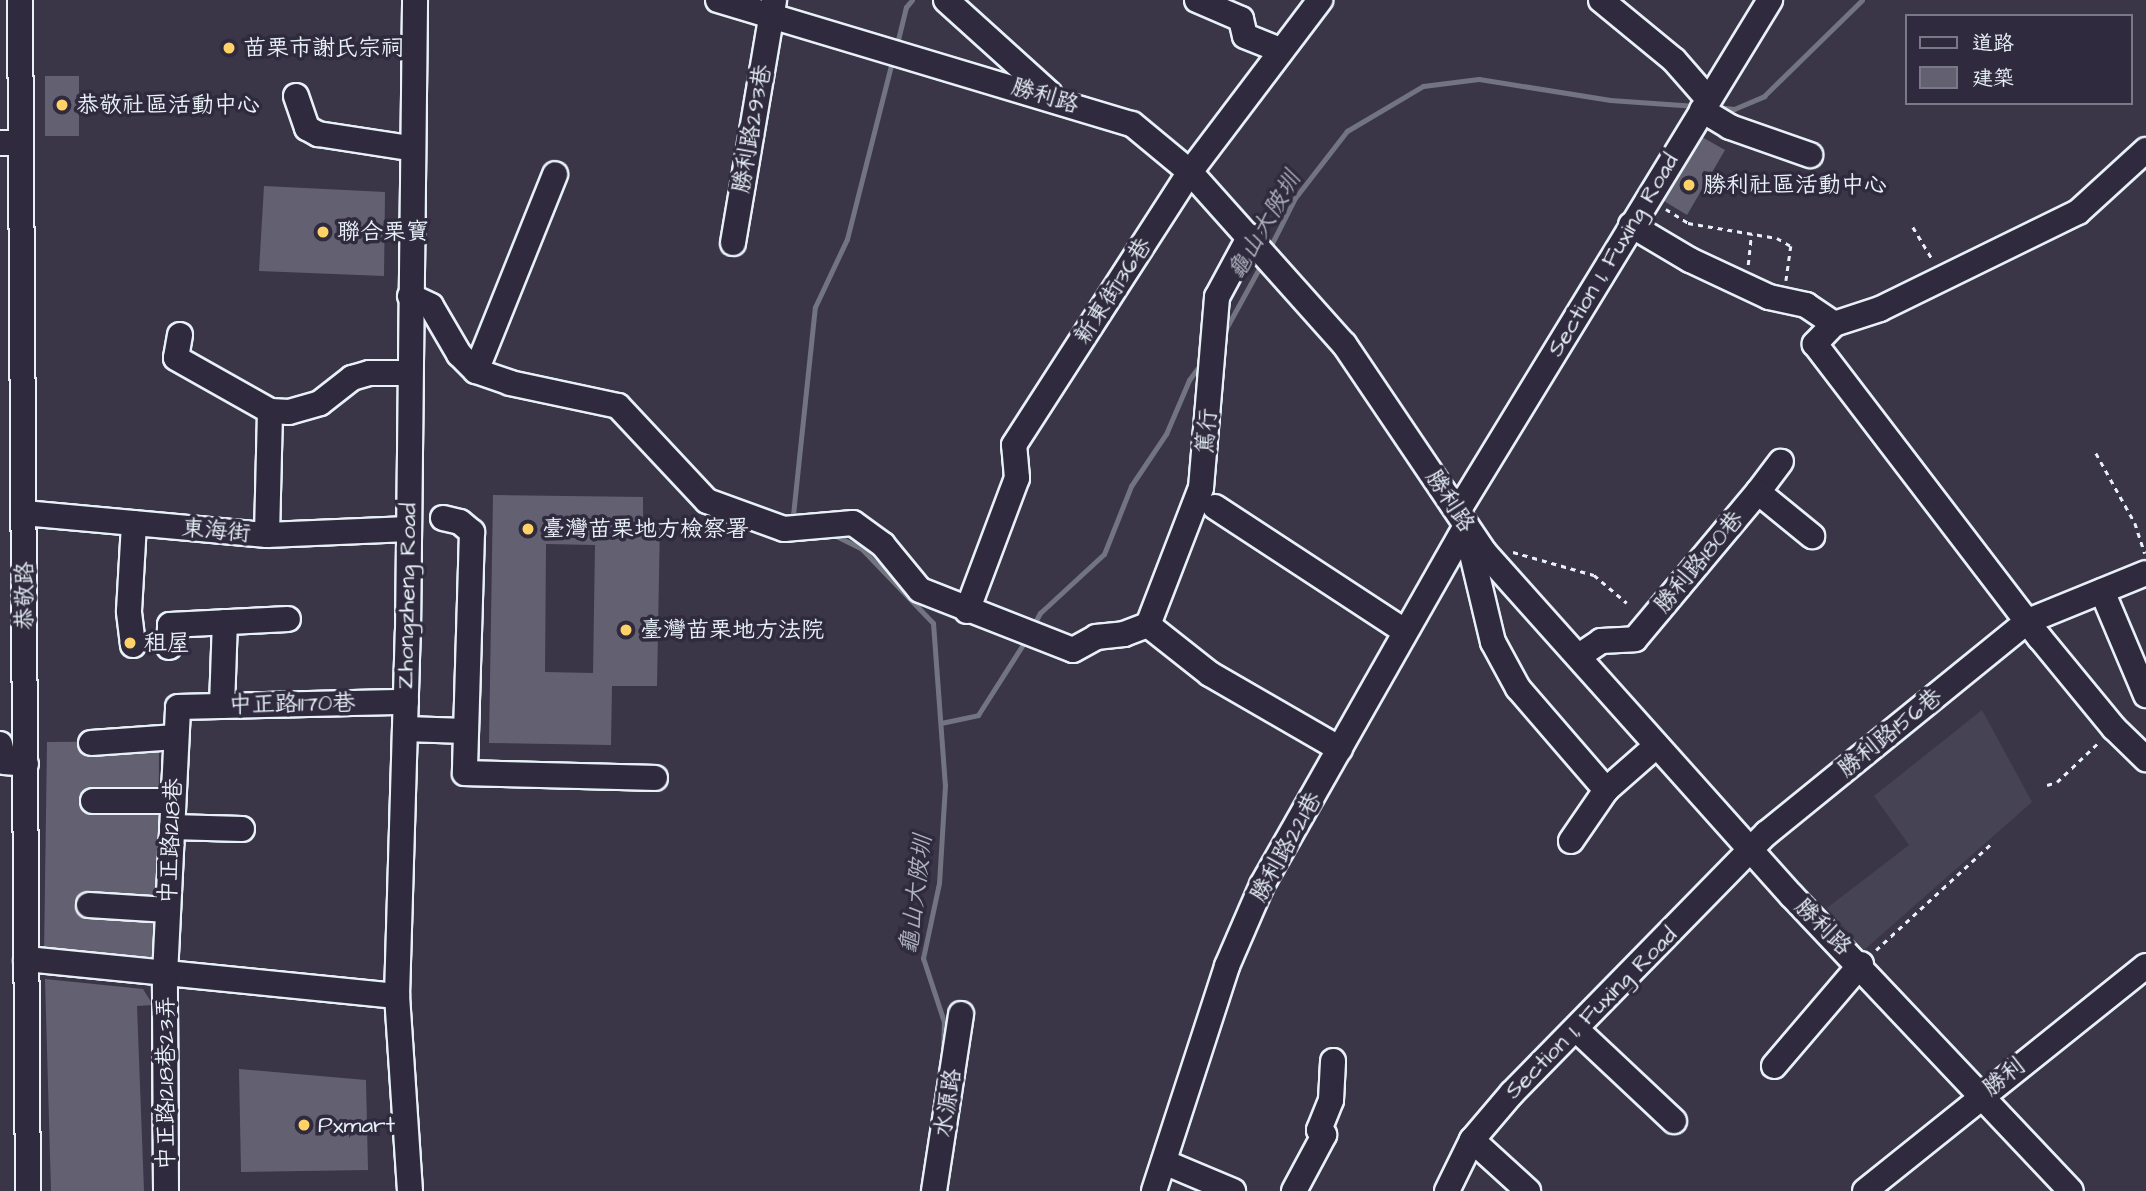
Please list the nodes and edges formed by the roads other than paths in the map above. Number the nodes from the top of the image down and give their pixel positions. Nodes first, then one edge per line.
1 (20, 0) edge
2 (415, 0) edge
3 (718, 0) edge
4 (946, 0) edge
5 (1197, 0) edge
6 (1320, 0) edge
7 (1601, 0) edge
8 (1770, 0) edge
9 (773, 7) edge
10 (1280, 50) junction
11 (296, 96) dead end
12 (1056, 100) junction
13 (1705, 105) junction
14 (11, 144) edge
15 (410, 148) junction
16 (2146, 150) edge
17 (1810, 155) dead end
18 (1190, 172) junction
19 (555, 174) dead end
20 (1631, 225) junction
21 (1250, 236) junction
22 (733, 243) dead end
23 (410, 296) junction
24 (1834, 324) junction
25 (180, 335) dead end
26 (476, 371) junction
27 (409, 373) junction
28 (270, 411) junction
29 (1781, 461) dead end
30 (1758, 492) junction
31 (1215, 507) dead end
32 (24, 513) junction
33 (443, 518) dead end
34 (134, 523) junction
35 (1467, 526) junction
36 (409, 529) junction
37 (267, 535) junction
38 (1812, 536) dead end
39 (2146, 573) edge
40 (2102, 591) junction
41 (967, 611) junction
42 (288, 619) dead end
43 (2028, 621) junction
44 (225, 622) junction
45 (1148, 625) junction
46 (1404, 630) junction
47 (133, 645) dead end
48 (169, 647) dead end
49 (1579, 656) junction
50 (2146, 695) edge
51 (406, 702) junction
52 (222, 706) junction
53 (178, 707) joint
54 (405, 729) junction
55 (466, 730) junction
56 (176, 737) junction
57 (91, 743) dead end
58 (0, 744) edge
59 (1656, 746) junction
60 (1340, 749) junction
61 (2146, 759) edge
62 (26, 764) junction
63 (655, 778) dead end
64 (1606, 790) junction
65 (93, 801) dead end
66 (173, 801) junction
67 (172, 827) junction
68 (242, 829) dead end
69 (1571, 841) dead end
70 (1753, 848) junction
71 (89, 905) dead end
72 (168, 909) junction
73 (26, 959) junction
74 (1861, 964) junction
75 (2146, 966) edge
76 (165, 975) junction
77 (397, 996) junction
78 (961, 1014) dead end
79 (1577, 1030) junction
80 (1333, 1061) dead end
81 (1774, 1066) dead end
82 (1982, 1094) junction
83 (1674, 1121) dead end
84 (1472, 1140) junction
85 (1164, 1162) junction
86 (28, 1191) edge
87 (166, 1191) edge
88 (410, 1191) edge
89 (934, 1191) edge
90 (1154, 1191) edge
91 (1233, 1191) edge
92 (1294, 1191) edge
93 (1447, 1191) edge
94 (1528, 1191) edge
95 (1865, 1191) edge
96 (2071, 1191) edge

1 - 14 street, 恭敬路
2 - 15 street, Zhongzheng Road
3 - 9 street, 勝利路
4 - 12 street
5 - 10 street
6 - 10 street, 新東街136巷
7 - 13 street
8 - 13 street, Section 1, Fuxing Road
9 - 12 street, 勝利路
9 - 22 street, 勝利路293巷
10 - 18 street, 新東街136巷
11 - 15 street
12 - 18 street, 勝利路
13 - 17 street
13 - 20 street, Section 1, Fuxing Road
14 - 32 street, 恭敬路
15 - 23 street, Zhongzheng Road
16 - 24 street
18 - 21 street, 勝利路
18 - 41 street, 新東街136巷
19 - 26 street
20 - 24 street
20 - 35 street, Section 1, Fuxing Road
21 - 35 street, 勝利路
21 - 45 street, 篤行
23 - 26 street
23 - 27 street, Zhongzheng Road
24 - 43 street
25 - 28 street
26 - 41 street
27 - 28 street
27 - 36 street, Zhongzheng Road
28 - 37 street
29 - 30 street
30 - 38 street, 勝利路180巷
30 - 49 street, 勝利路180巷
31 - 46 street
32 - 34 street, 東海街
32 - 62 street, 恭敬路
33 - 55 street
34 - 37 street, 東海街
34 - 47 street
35 - 46 street, 勝利路221巷
35 - 49 street, 勝利路
35 - 64 street
36 - 37 street, 東海街
36 - 51 street, Zhongzheng Road
39 - 40 street, 勝利路156巷
40 - 43 street, 勝利路156巷
40 - 50 street
41 - 45 street
42 - 44 street
43 - 61 street
43 - 70 street, 勝利路156巷
44 - 48 street
44 - 52 street
45 - 60 street
46 - 60 street, 勝利路221巷
49 - 59 street, 勝利路
51 - 52 street, 中正路1170巷
51 - 54 street, Zhongzheng Road
52 - 53 street, 中正路1170巷
53 - 56 street, 中正路1218巷
54 - 55 street
54 - 77 street, Zhongzheng Road
55 - 63 street
56 - 57 street
56 - 66 street, 中正路1218巷
58 - 62 street
59 - 64 street
59 - 70 street, 勝利路
60 - 85 street, 勝利路221巷
62 - 73 street, 恭敬路
64 - 69 street
65 - 66 street
66 - 67 street, 中正路1218巷
67 - 68 street
67 - 72 street, 中正路1218巷
70 - 74 street, 勝利路
70 - 79 street, Section 1, Fuxing Road
71 - 72 street
72 - 76 street, 中正路1218巷
73 - 76 street
73 - 86 street, 恭敬路
74 - 81 street
74 - 82 street, 勝利路
75 - 82 street, 勝利
76 - 77 street
76 - 87 street, 中正路1218巷23弄
77 - 88 street, Zhongzheng Road
78 - 89 street, 水源路
79 - 83 street
79 - 84 street, Section 1, Fuxing Road
80 - 92 street
82 - 95 street, 勝利
82 - 96 street, 勝利路
84 - 93 street, Section 1, Fuxing Road
84 - 94 street
85 - 90 street, 勝利路221巷
85 - 91 street

